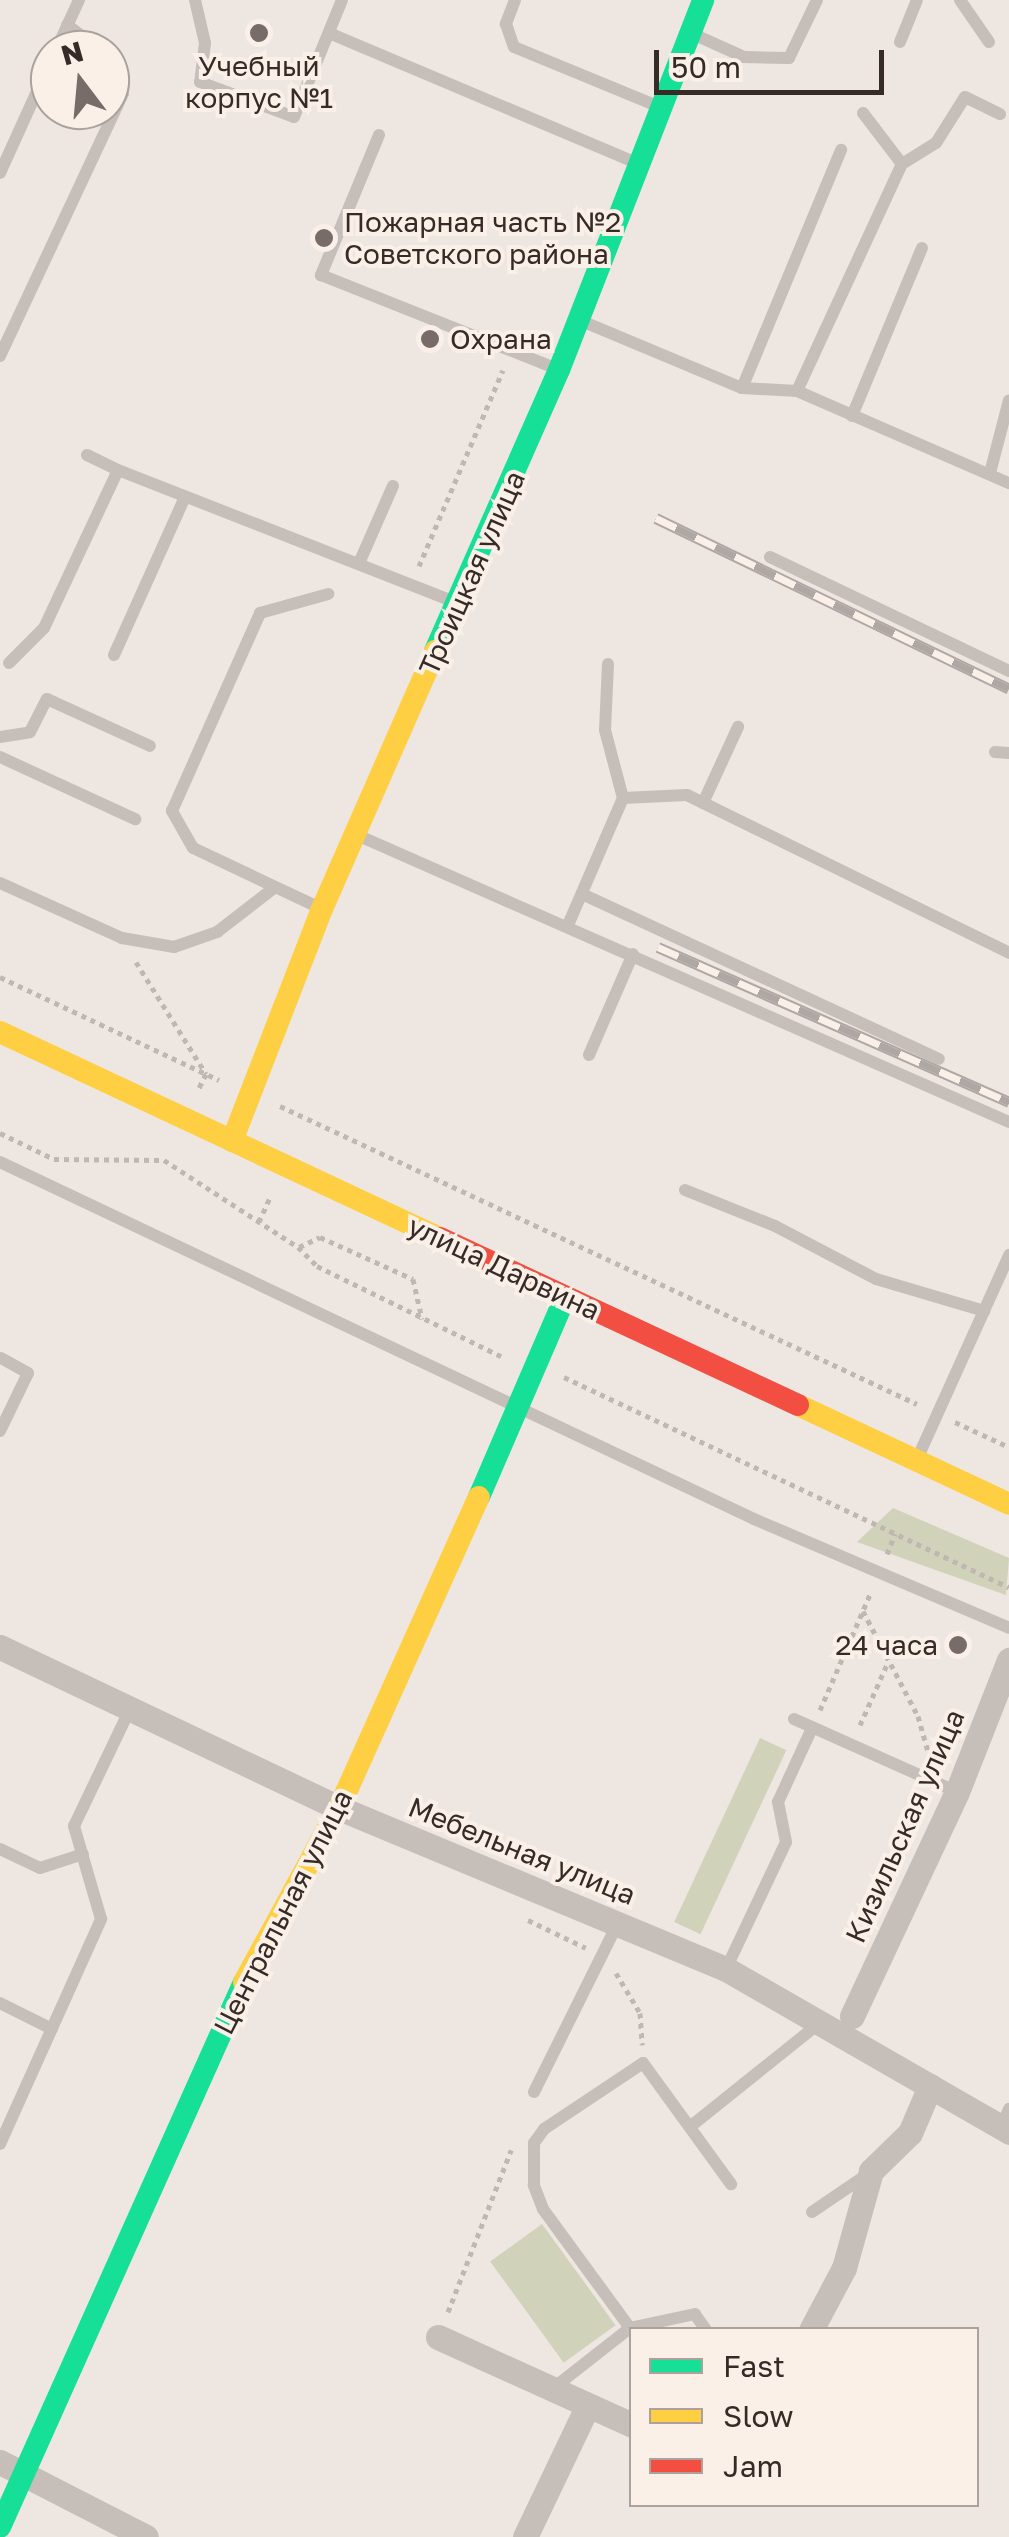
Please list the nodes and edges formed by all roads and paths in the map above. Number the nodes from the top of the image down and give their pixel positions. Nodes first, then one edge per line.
1 (79, 0) edge
2 (195, 0) edge
3 (342, 0) edge
4 (516, 0) edge
5 (702, 0) edge
6 (817, 0) edge
7 (917, 0) edge
8 (960, 0) edge
9 (67, 25) junction
10 (65, 30) edge
11 (74, 30) edge
12 (329, 33) junction
13 (691, 33) junction
14 (900, 42) dead end
15 (989, 42) dead end
16 (30, 107) edge
17 (664, 108) junction
18 (863, 114) dead end
19 (1000, 114) dead end
20 (106, 130) edge
21 (379, 135) dead end
22 (841, 150) dead end
23 (641, 164) junction
24 (902, 164) junction
25 (0, 173) edge
26 (922, 248) dead end
27 (580, 320) junction
28 (512, 351) junction
29 (0, 356) edge
30 (559, 370) junction
31 (742, 388) junction
32 (798, 392) junction
33 (1009, 400) edge
34 (852, 416) junction
35 (87, 454) dead end
36 (118, 470) junction
37 (990, 472) junction
38 (1009, 483) edge
39 (393, 486) dead end
40 (185, 497) junction
41 (770, 557) dead end
42 (360, 560) junction
43 (412, 583) junction
44 (328, 594) dead end
45 (460, 604) junction
46 (114, 655) dead end
47 (9, 663) dead end
48 (608, 664) dead end
49 (1009, 672) edge
50 (738, 727) dead end
51 (0, 737) edge
52 (150, 746) dead end
53 (0, 757) edge
54 (623, 798) junction
55 (704, 804) junction
56 (136, 819) dead end
57 (356, 834) junction
58 (0, 883) edge
59 (274, 888) junction
60 (582, 894) junction
61 (322, 910) junction
62 (568, 925) junction
63 (122, 938) junction
64 (1009, 953) edge
65 (633, 954) junction
66 (0, 977) edge
67 (0, 1032) edge
68 (589, 1056) dead end
69 (939, 1058) dead end
70 (206, 1074) junction
71 (252, 1094) junction
72 (1009, 1122) edge
73 (232, 1142) junction
74 (0, 1162) edge
75 (685, 1190) dead end
76 (298, 1247) dead end
77 (1009, 1254) edge
78 (1003, 1287) edge
79 (565, 1297) junction
80 (984, 1312) junction
81 (422, 1319) dead end
82 (1, 1358) edge
83 (516, 1406) junction
84 (937, 1414) junction
85 (0, 1431) edge
86 (1009, 1447) edge
87 (916, 1460) junction
88 (1009, 1504) edge
89 (895, 1534) dead end
90 (879, 1574) junction
91 (863, 1611) junction
92 (1009, 1628) edge
93 (0, 1646) edge
94 (1009, 1660) edge
95 (888, 1662) junction
96 (130, 1709) junction
97 (794, 1719) dead end
98 (812, 1728) junction
99 (851, 1746) junction
100 (947, 1790) junction
101 (339, 1808) junction
102 (0, 1850) edge
103 (83, 1854) junction
104 (618, 1923) junction
105 (726, 1969) junction
106 (0, 2003) edge
107 (852, 2016) dead end
108 (817, 2025) junction
109 (52, 2029) junction
110 (930, 2086) junction
111 (534, 2092) dead end
112 (1006, 2123) edge
113 (691, 2126) junction
114 (0, 2144) edge
115 (514, 2144) dead end
116 (871, 2171) junction
117 (731, 2184) dead end
118 (812, 2212) dead end
119 (629, 2327) edge
120 (635, 2327) edge
121 (704, 2327) edge
122 (813, 2327) edge
123 (629, 2329) edge
124 (438, 2337) joint
125 (556, 2386) junction
126 (586, 2409) junction
127 (629, 2423) edge
128 (0, 2462) edge
129 (25, 2474) junction
130 (0, 2527) edge
131 (146, 2537) edge
132 (526, 2537) edge

1 - 9 lane
2 - 12 lane
3 - 12 lane
4 - 17 lane
5 - 13 street, Троицкая улица
6 - 13 lane
7 - 14 lane
8 - 15 lane
9 - 10 lane
9 - 11 lane
12 - 23 lane
13 - 17 street, Троицкая улица
16 - 25 lane
17 - 23 street, Троицкая улица
18 - 24 lane
19 - 24 lane
20 - 29 lane
21 - 28 lane
22 - 31 lane
23 - 27 street, Троицкая улица
24 - 32 lane
26 - 34 lane
27 - 30 street, Троицкая улица
27 - 31 lane
28 - 30 lane
28 - 43 path
30 - 45 street, Троицкая улица
31 - 32 lane
32 - 34 lane
33 - 37 lane
34 - 37 lane
35 - 36 lane
36 - 40 lane
36 - 47 lane
37 - 38 lane
39 - 42 lane
40 - 42 lane
40 - 46 lane
41 - 49 lane
42 - 43 lane
43 - 45 lane
44 - 59 lane
45 - 57 street, Троицкая улица
48 - 54 lane
50 - 55 lane
51 - 52 lane
53 - 56 lane
54 - 55 lane
54 - 60 lane
55 - 64 lane
57 - 61 street, Троицкая улица
57 - 62 lane
58 - 63 lane
59 - 61 lane
59 - 63 lane
60 - 62 lane
60 - 69 lane
61 - 71 street, Троицкая улица
62 - 65 lane
63 - 70 path
65 - 68 lane
65 - 72 lane
66 - 70 path
67 - 73 street, улица Дарвина
70 - 71 path
71 - 73 street, Троицкая улица
71 - 84 path
73 - 79 street, улица Дарвина
74 - 83 lane
75 - 80 lane
76 - 81 path
77 - 78 lane
78 - 80 lane
79 - 83 street, Центральная улица
79 - 87 street, улица Дарвина
80 - 84 lane
82 - 85 lane
83 - 90 lane
83 - 101 street, Центральная улица
84 - 86 path
84 - 87 lane
87 - 88 street, улица Дарвина
89 - 90 path
90 - 91 path
90 - 92 lane
91 - 95 path
91 - 98 path
93 - 96 street, Мебельная улица
94 - 100 street, Кизильская улица
95 - 99 path
95 - 100 path
96 - 101 street, Мебельная улица
96 - 103 lane
97 - 98 lane
98 - 99 lane
98 - 105 lane
99 - 100 lane
100 - 107 street, Кизильская улица
101 - 104 street, Мебельная улица
101 - 129 street, Центральная улица
102 - 103 lane
103 - 109 lane
104 - 105 street, Мебельная улица
104 - 111 lane
105 - 108 street, Мебельная улица
106 - 109 lane
108 - 110 street, Мебельная улица
108 - 113 lane
109 - 114 lane
110 - 112 street, Мебельная улица
110 - 116 street
113 - 117 lane
113 - 119 lane
115 - 124 path
116 - 118 lane
116 - 122 street
120 - 121 lane
123 - 125 lane
124 - 125 street
125 - 126 street
126 - 127 street
126 - 132 street
128 - 129 street
129 - 130 street, Центральная улица
129 - 131 street

